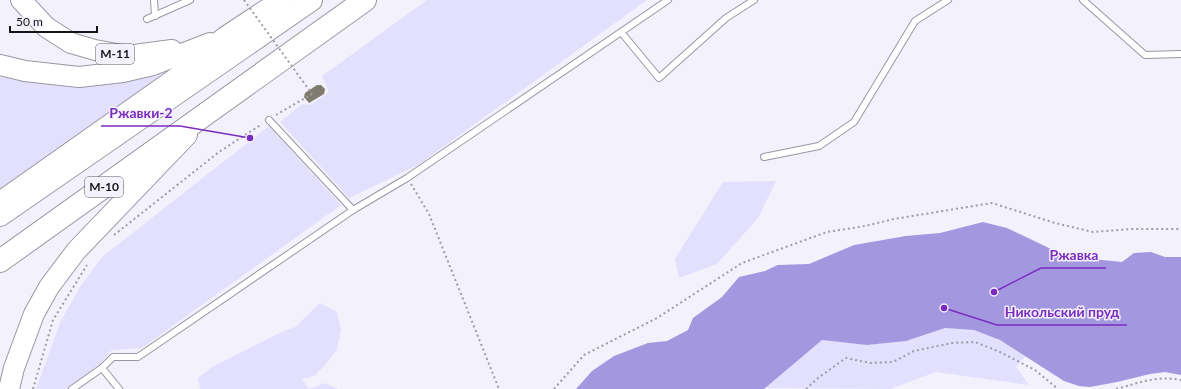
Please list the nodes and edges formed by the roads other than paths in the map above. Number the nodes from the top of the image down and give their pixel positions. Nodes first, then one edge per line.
1 (21, 0) edge
2 (154, 0) edge
3 (190, 0) edge
4 (281, 0) edge
5 (311, 0) edge
6 (365, 0) edge
7 (668, 0) edge
8 (754, 0) edge
9 (948, 0) edge
10 (1083, 0) edge
11 (155, 16) junction
12 (147, 19) dead end
13 (621, 32) junction
14 (225, 37) junction
15 (1181, 54) edge
16 (0, 65) edge
17 (208, 113) junction
18 (269, 120) road end
19 (764, 157) dead end
20 (0, 202) edge
21 (353, 210) junction
22 (0, 215) edge
23 (0, 261) edge
24 (102, 368) junction
25 (9, 389) edge
26 (72, 389) edge
27 (119, 389) edge

1 - 14 main road, М-11
2 - 11 lane
3 - 11 lane
4 - 14 main road
5 - 22 highway, М-10
6 - 17 highway, М-10
7 - 13 lane
8 - 13 lane
9 - 19 lane
10 - 15 lane
11 - 12 lane
13 - 21 lane
14 - 16 main road
14 - 20 main road
17 - 23 highway, М-10
17 - 25 main road
18 - 21 lane
21 - 24 lane
24 - 26 lane
24 - 27 lane

